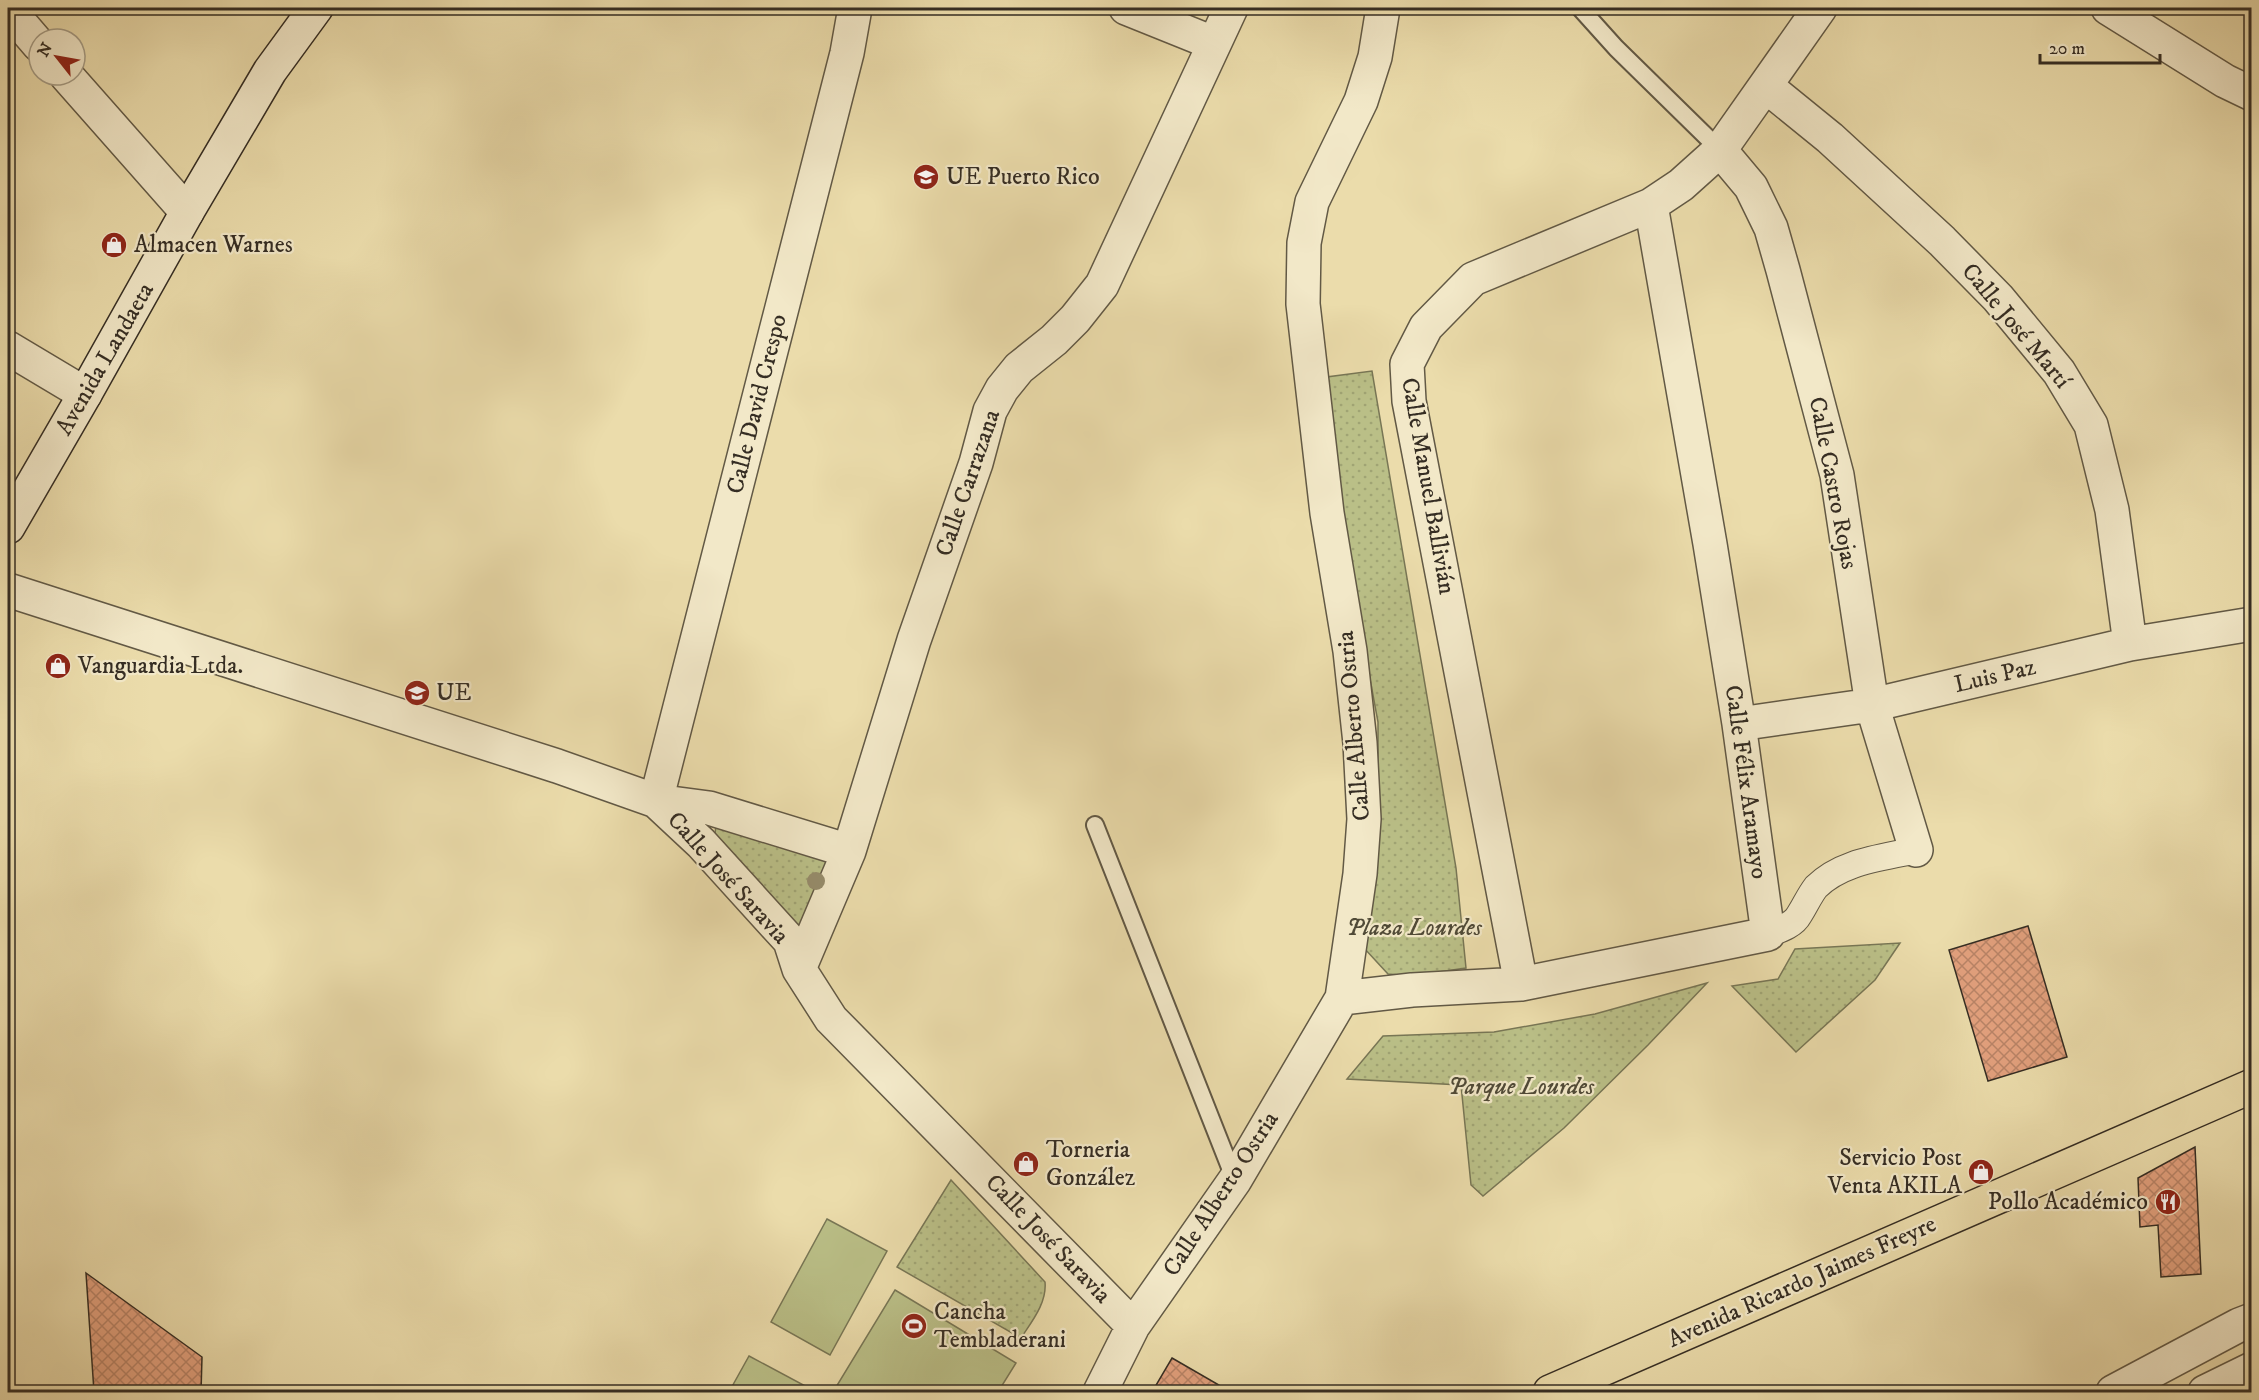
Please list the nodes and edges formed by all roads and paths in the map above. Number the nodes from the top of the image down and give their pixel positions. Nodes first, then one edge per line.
1 (316, 8) edge
2 (855, 8) edge
3 (1126, 8) edge
4 (1231, 8) edge
5 (1383, 8) edge
6 (1580, 8) edge
7 (1820, 8) edge
8 (2108, 8) edge
9 (8, 9) edge
10 (27, 31) edge
11 (1213, 43) junction
12 (1766, 86) junction
13 (77, 87) edge
14 (2252, 94) edge
15 (1720, 150) junction
16 (1651, 205) junction
17 (187, 212) junction
18 (8, 348) edge
19 (85, 394) junction
20 (8, 527) edge
21 (8, 590) edge
22 (2252, 624) edge
23 (2130, 644) junction
24 (1872, 705) junction
25 (1739, 723) junction
26 (656, 801) junction
27 (1095, 825) dead end
28 (1916, 850) joint
29 (849, 851) junction
30 (1768, 934) junction
31 (799, 969) junction
32 (1521, 984) junction
33 (1342, 998) junction
34 (2252, 1086) edge
35 (1235, 1180) junction
36 (2252, 1320) edge
37 (1133, 1326) junction
38 (2252, 1369) edge
39 (1100, 1392) edge
40 (1550, 1392) edge
41 (2113, 1392) edge
42 (2205, 1392) edge

1 - 17 street, Avenida Landaeta
2 - 26 street, Calle David Crespo
3 - 11 street
4 - 11 street, Calle Carrazana
5 - 33 street, Calle Alberto Ostria
6 - 15 lane, Calle Castro Rojas
7 - 12 street, Calle Manuel Ballivián
8 - 14 street
9 - 10 street
11 - 29 street, Calle Carrazana
12 - 15 street, Calle Manuel Ballivián
12 - 23 street, Calle José Martí
13 - 17 street
15 - 16 street, Calle Manuel Ballivián
15 - 24 street, Calle Castro Rojas
16 - 25 street, Calle Félix Aramayo
16 - 32 street, Calle Manuel Ballivián
17 - 19 street, Avenida Landaeta
18 - 19 street
19 - 20 street, Avenida Landaeta
21 - 26 street, Calle José Saravia
22 - 23 street, Luis Paz
23 - 24 street, Luis Paz
24 - 25 street, Luis Paz
24 - 28 street, Calle Castro Rojas
25 - 30 street, Calle Félix Aramayo
26 - 29 street
26 - 31 street, Calle José Saravia
27 - 35 lane
28 - 30 street, Calle Castro Rojas
29 - 31 street, Calle Carrazana
30 - 32 street
31 - 37 street, Calle José Saravia
32 - 33 street
33 - 35 street, Calle Alberto Ostria
34 - 40 main road, Avenida Ricardo Jaimes Freyre
35 - 37 street, Calle Alberto Ostria
36 - 41 street
37 - 39 street, Calle Alberto Ostria
38 - 42 street

